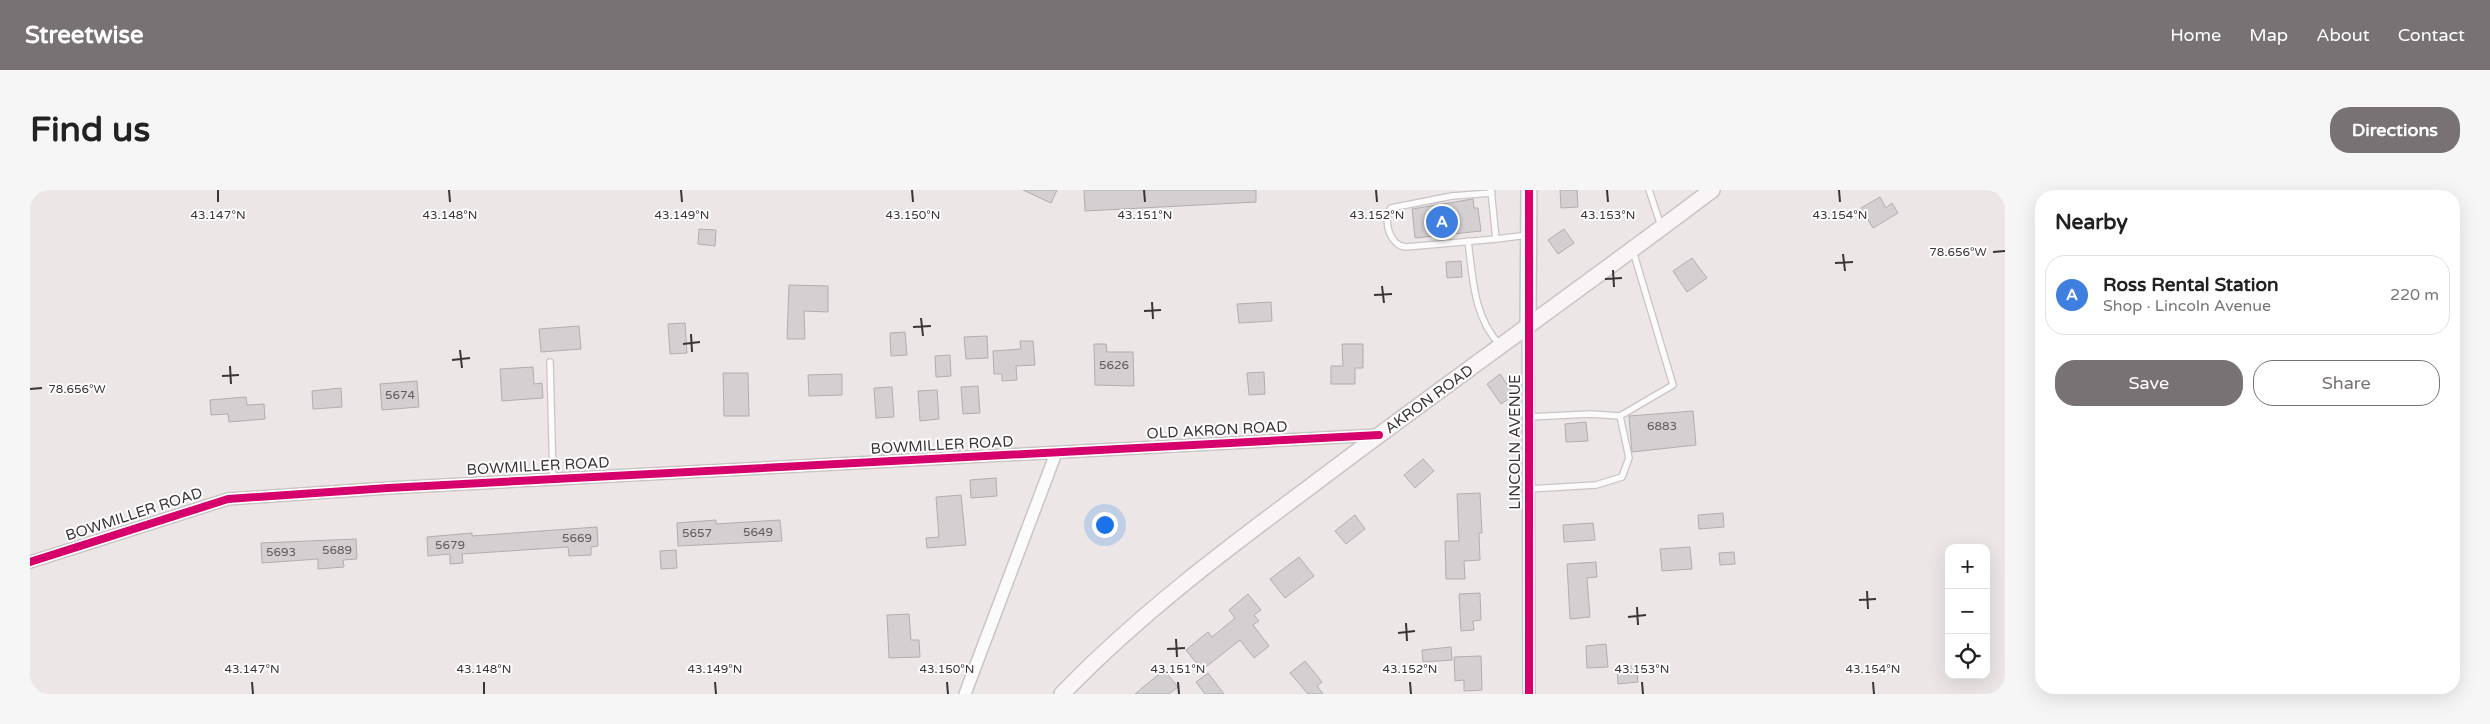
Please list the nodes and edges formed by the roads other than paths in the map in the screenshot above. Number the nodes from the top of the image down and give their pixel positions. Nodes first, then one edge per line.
1 (1529, 190) edge
2 (1649, 190) edge
3 (1712, 190) edge
4 (1491, 192) edge
5 (1662, 227) junction
6 (1529, 235) junction
7 (1496, 239) junction
8 (1468, 242) junction
9 (1632, 249) junction
10 (1528, 326) junction
11 (1501, 346) junction
12 (550, 362) dead end
13 (1620, 416) junction
14 (1528, 417) junction
15 (1378, 435) junction
16 (1056, 453) junction
17 (553, 479) junction
18 (1528, 490) junction
19 (30, 562) edge
20 (966, 694) edge
21 (1062, 694) edge
22 (1528, 694) edge

1 - 6 main road, LINCOLN AVENUE
2 - 5 lane
3 - 5 main road, AKRON ROAD
4 - 7 lane
4 - 8 lane
5 - 9 main road, AKRON ROAD
6 - 7 lane
6 - 10 main road, LINCOLN AVENUE
7 - 8 lane
8 - 11 lane
9 - 10 main road, AKRON ROAD
9 - 13 lane
10 - 11 main road, AKRON ROAD
10 - 14 street, LINCOLN AVENUE
11 - 15 main road, AKRON ROAD
12 - 17 lane
13 - 14 lane
13 - 18 lane
14 - 18 street, LINCOLN AVENUE
15 - 16 street, OLD AKRON ROAD
15 - 21 main road, AKRON ROAD
16 - 17 street, BOWMILLER ROAD
16 - 20 street
17 - 19 street, BOWMILLER ROAD
18 - 22 street, LINCOLN AVENUE

